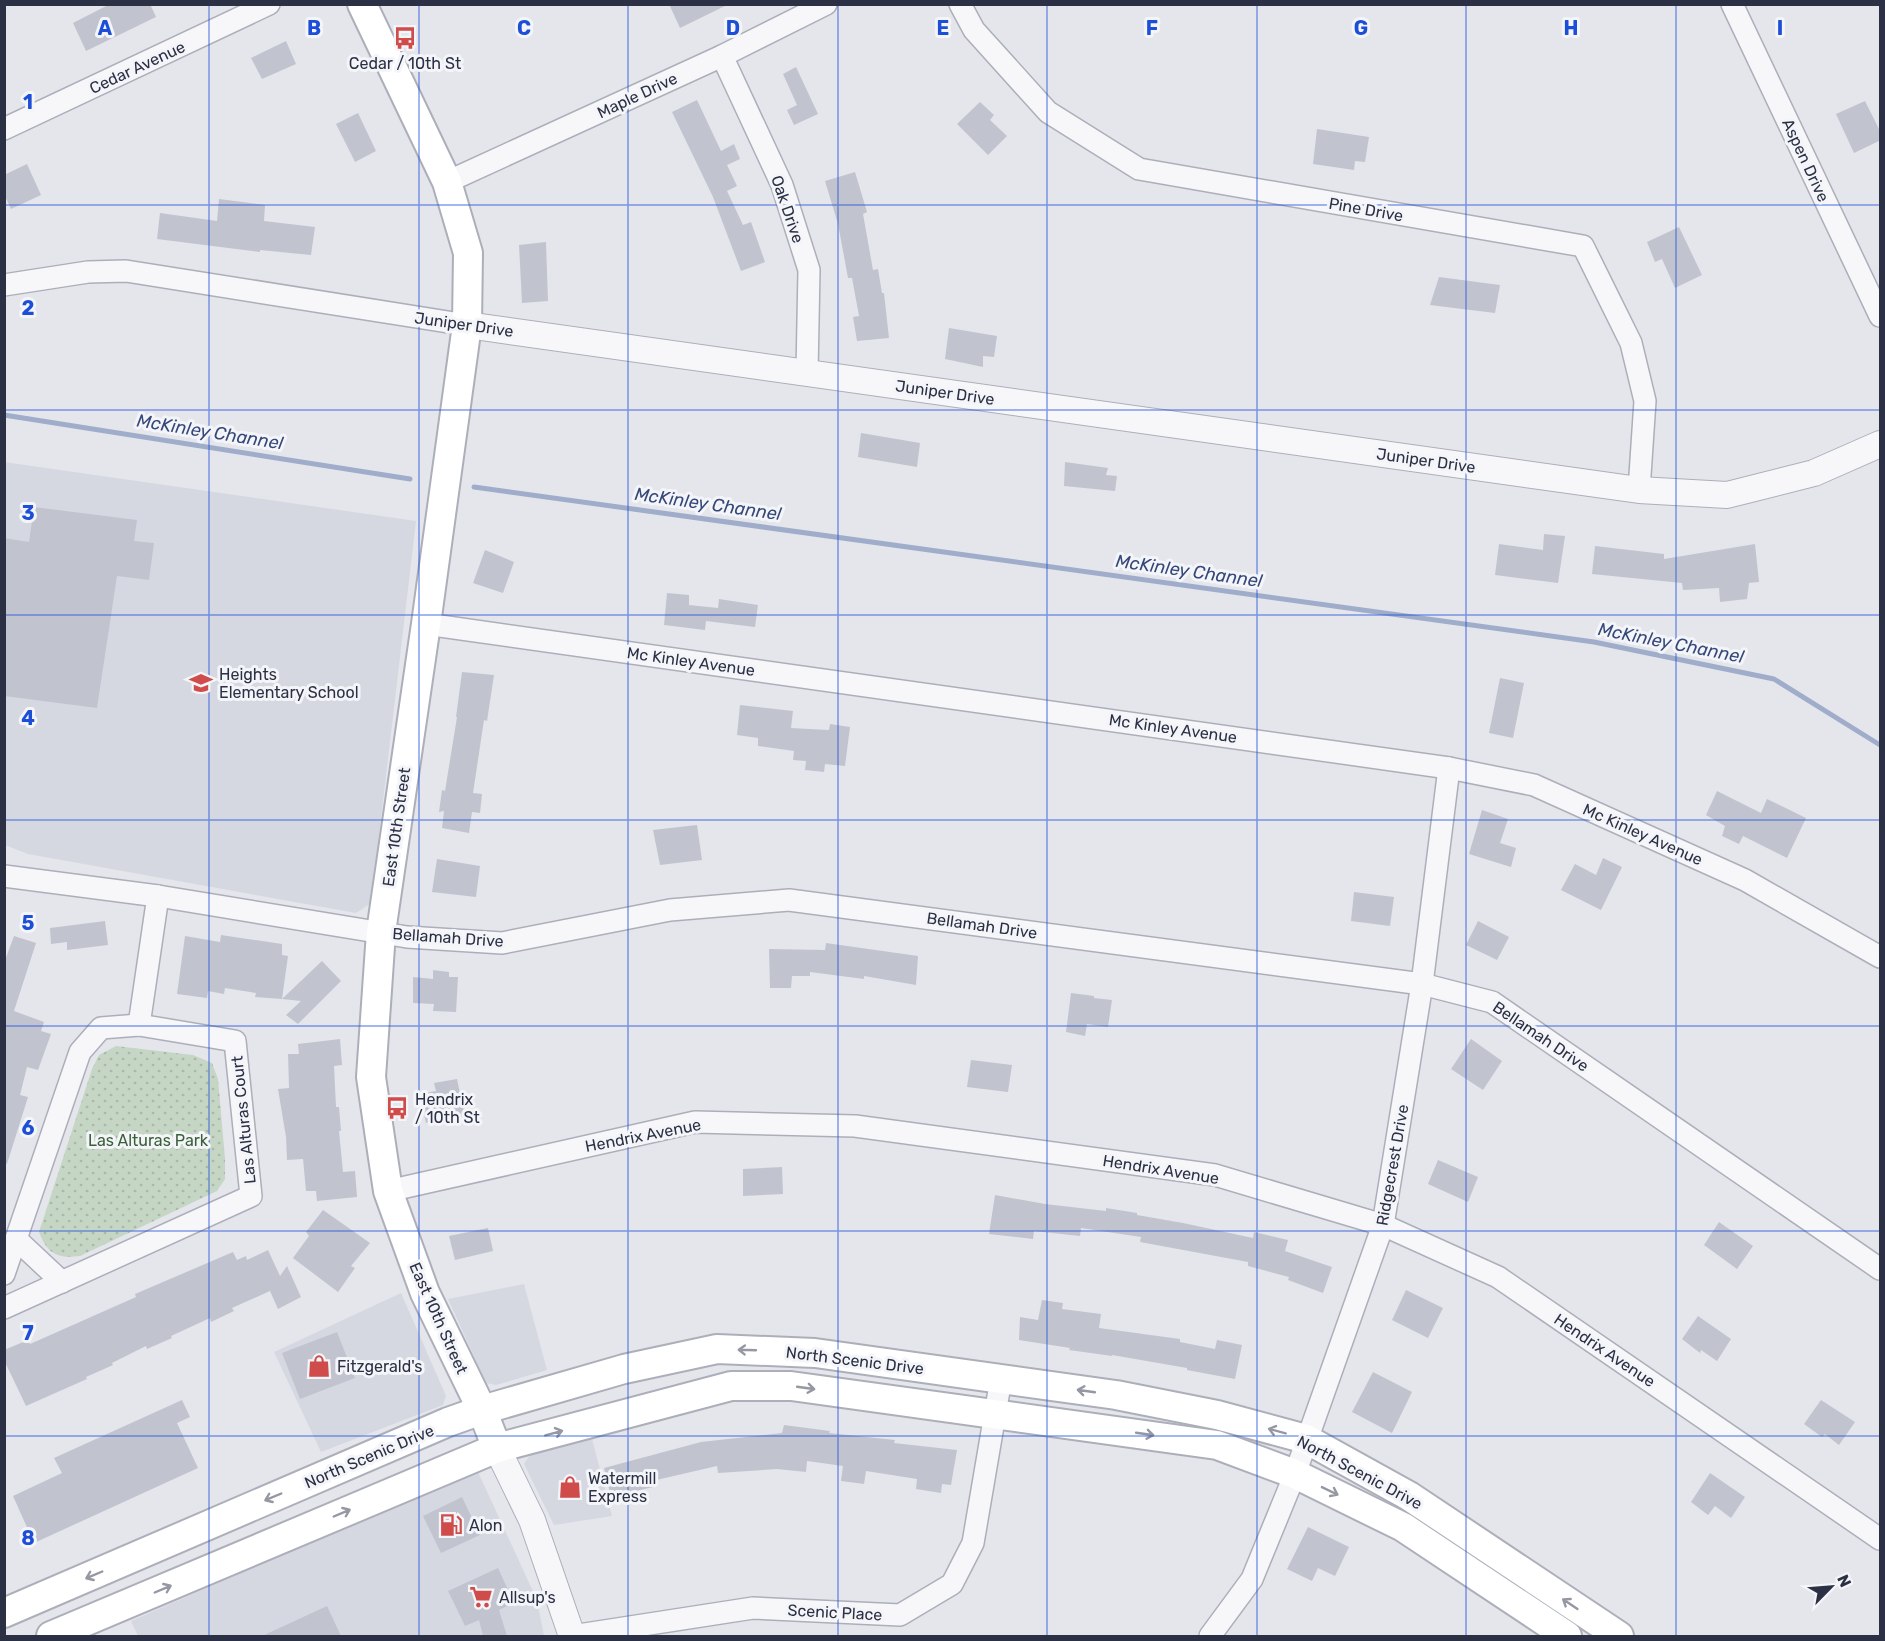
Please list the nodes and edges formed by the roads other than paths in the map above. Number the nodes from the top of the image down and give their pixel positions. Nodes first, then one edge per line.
1 (269, 4) edge
2 (362, 4) edge
3 (826, 4) edge
4 (960, 4) edge
5 (1732, 4) edge
6 (722, 56) junction
7 (4, 129) edge
8 (447, 182) junction
9 (4, 285) edge
10 (1881, 316) edge
11 (468, 325) junction
12 (807, 372) junction
13 (1881, 444) edge
14 (1639, 490) junction
15 (426, 624) junction
16 (1449, 768) junction
17 (4, 876) edge
18 (158, 896) junction
19 (381, 932) junction
20 (1881, 957) edge
21 (1422, 984) junction
22 (139, 1025) junction
23 (388, 1191) junction
24 (1383, 1225) junction
25 (16, 1239) junction
26 (1881, 1269) edge
27 (4, 1274) edge
28 (62, 1282) junction
29 (4, 1308) edge
30 (1001, 1379) junction
31 (482, 1410) junction
32 (995, 1413) junction
33 (1306, 1439) junction
34 (498, 1448) junction
35 (1295, 1474) junction
36 (1881, 1539) edge
37 (4, 1613) edge
38 (51, 1636) edge
39 (572, 1636) edge
40 (1210, 1636) edge
41 (1567, 1636) edge
42 (1619, 1636) edge

1 - 7 street, Cedar Avenue
2 - 8 main road, East 10th Street
3 - 6 street, Maple Drive
4 - 14 street, Pine Drive
5 - 10 street, Aspen Drive
6 - 8 street, Maple Drive
6 - 12 street, Oak Drive
8 - 11 main road, East 10th Street
9 - 11 street, Juniper Drive
11 - 12 street, Juniper Drive
11 - 15 main road, East 10th Street
12 - 14 street, Juniper Drive
13 - 14 street, Juniper Drive
15 - 16 street, Mc Kinley Avenue
15 - 19 main road, East 10th Street
16 - 20 street, Mc Kinley Avenue
16 - 21 street, Ridgecrest Drive
17 - 18 street, Bellamah Drive
18 - 19 street, Bellamah Drive
18 - 22 street
19 - 21 street, Bellamah Drive
19 - 23 main road, East 10th Street
21 - 24 street, Ridgecrest Drive
21 - 26 street, Bellamah Drive
22 - 25 street, Las Alturas Court
22 - 28 street, Las Alturas Court
23 - 24 street, Hendrix Avenue
23 - 31 main road, East 10th Street
24 - 33 street, Ridgecrest Drive
24 - 36 street, Hendrix Avenue
25 - 27 street, Las Alturas Court
25 - 28 street
28 - 29 street, Las Alturas Court
30 -> 31 main road, North Scenic Drive
30 - 32 street, Scenic Place
33 -> 30 main road, North Scenic Drive
31 - 34 main road, East 10th Street
31 -> 37 main road, North Scenic Drive
34 -> 32 main road, North Scenic Drive
32 -> 35 main road, North Scenic Drive
32 - 39 street, Scenic Place
33 - 35 street, Ridgecrest Drive
42 -> 33 main road, North Scenic Drive
38 -> 34 main road, North Scenic Drive
34 - 39 street, East 10th Street
35 - 40 street, Ridgecrest Drive
35 -> 41 main road, North Scenic Drive

